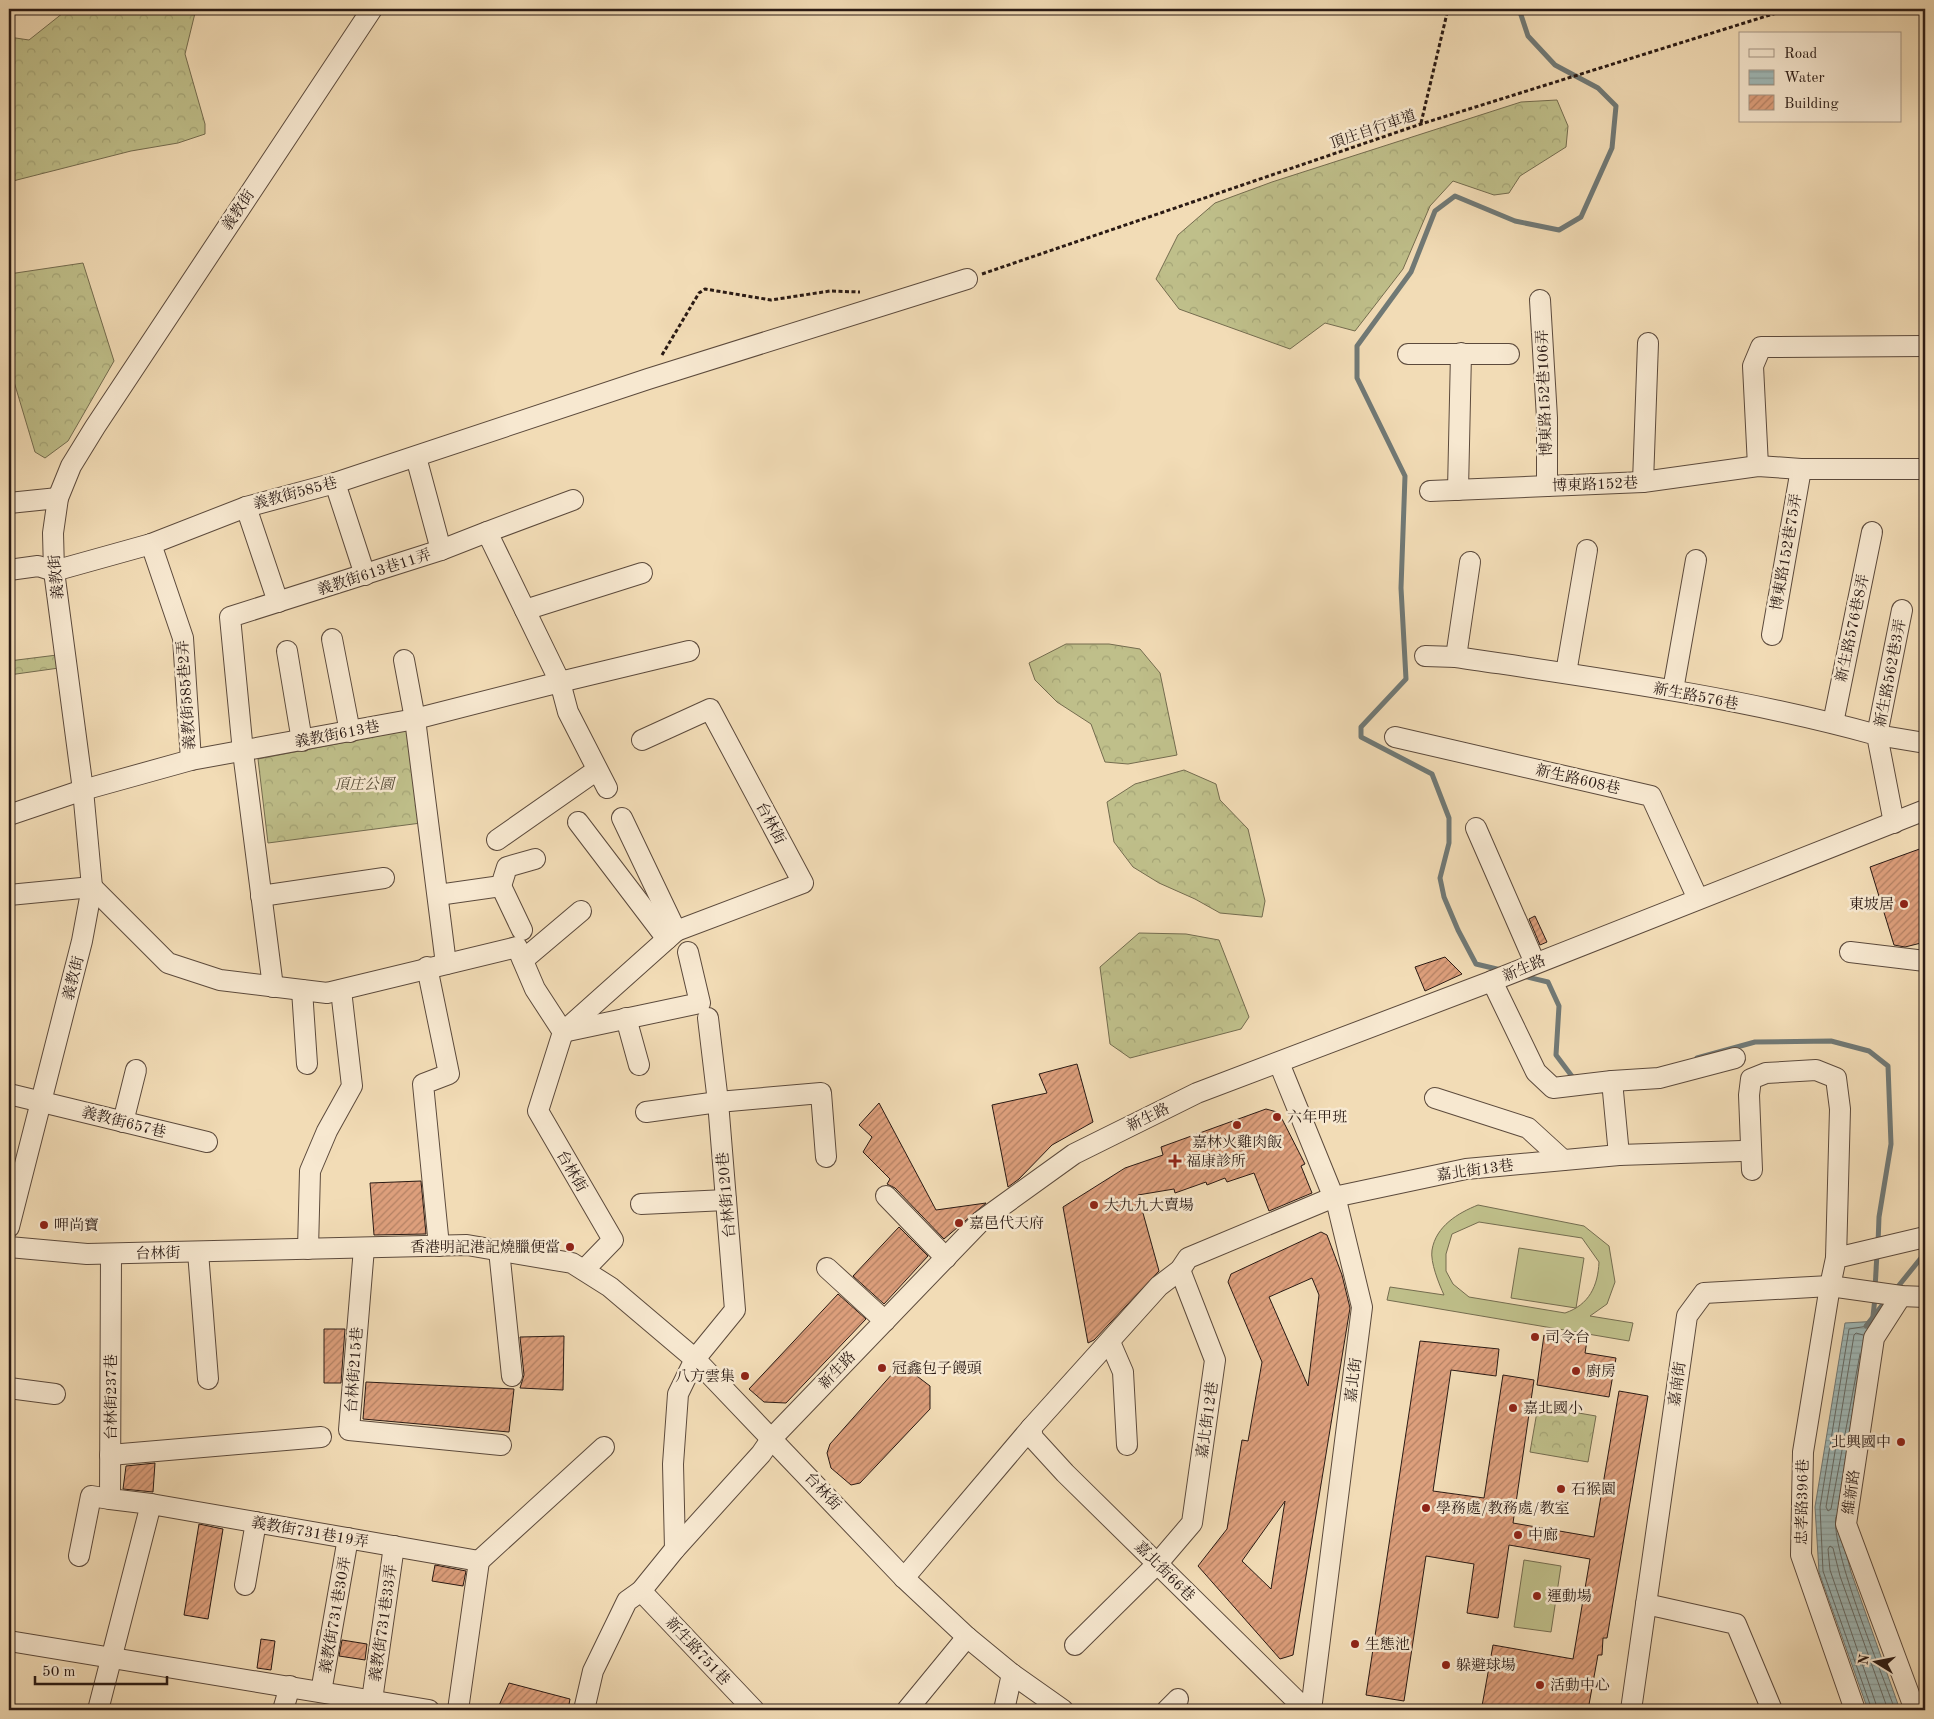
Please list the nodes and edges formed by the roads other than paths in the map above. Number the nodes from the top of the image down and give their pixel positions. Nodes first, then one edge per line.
1 (372, 9) edge
2 (967, 279) road end
3 (1540, 300) dead end
4 (1648, 343) dead end
5 (1925, 346) edge
6 (1461, 353) junction
7 (1408, 354) dead end
8 (1509, 354) dead end
9 (416, 457) junction
10 (1758, 466) junction
11 (1801, 469) junction
12 (1925, 470) edge
13 (1643, 482) junction
14 (335, 483) junction
15 (1547, 486) junction
16 (1458, 490) junction
17 (1430, 491) dead end
18 (58, 498) junction
19 (572, 500) dead end
20 (9, 503) edge
21 (246, 507) junction
22 (487, 532) junction
23 (1872, 532) dead end
24 (151, 544) junction
25 (441, 550) junction
26 (1587, 550) dead end
27 (1696, 560) dead end
28 (1470, 562) dead end
29 (9, 570) edge
30 (54, 572) junction
31 (642, 573) dead end
32 (365, 575) junction
33 (278, 602) junction
34 (525, 610) junction
35 (1902, 610) dead end
36 (1772, 635) dead end
37 (332, 639) dead end
38 (288, 651) dead end
39 (689, 651) dead end
40 (1425, 656) dead end
41 (1456, 657) junction
42 (404, 660) dead end
43 (1566, 673) junction
44 (560, 682) junction
45 (1673, 690) junction
46 (415, 719) junction
47 (1833, 723) junction
48 (350, 732) junction
49 (1877, 735) junction
50 (1395, 736) dead end
51 (642, 740) dead end
52 (302, 741) junction
53 (1925, 743) edge
54 (243, 752) junction
55 (191, 760) junction
56 (597, 770) junction
57 (607, 788) dead end
58 (83, 790) junction
59 (1925, 810) edge
60 (9, 815) edge
61 (622, 818) dead end
62 (578, 822) dead end
63 (1894, 823) junction
64 (1476, 828) dead end
65 (497, 840) dead end
66 (535, 859) dead end
67 (384, 878) dead end
68 (500, 886) junction
69 (92, 887) junction
70 (9, 895) edge
71 (438, 895) junction
72 (262, 896) junction
73 (1698, 898) junction
74 (581, 911) dead end
75 (522, 930) dead end
76 (671, 935) junction
77 (688, 952) dead end
78 (1850, 952) dead end
79 (523, 960) junction
80 (1925, 961) edge
81 (1535, 963) junction
82 (446, 964) junction
83 (427, 968) junction
84 (1492, 981) junction
85 (273, 987) junction
86 (302, 990) junction
87 (341, 990) junction
88 (704, 1010) junction
89 (626, 1018) junction
90 (563, 1032) junction
91 (1735, 1058) dead end
92 (1279, 1063) junction
93 (307, 1064) dead end
94 (639, 1065) dead end
95 (136, 1070) dead end
96 (1612, 1081) junction
97 (9, 1094) edge
98 (1435, 1098) dead end
99 (41, 1101) junction
100 (718, 1102) junction
101 (646, 1112) dead end
102 (124, 1122) junction
103 (207, 1142) dead end
104 (1742, 1151) dead end
105 (1619, 1155) junction
106 (826, 1157) dead end
107 (1563, 1160) junction
108 (1752, 1170) dead end
109 (886, 1196) dead end
110 (1334, 1197) junction
111 (726, 1200) junction
112 (641, 1204) dead end
113 (9, 1227) edge
114 (1925, 1237) edge
115 (439, 1246) junction
116 (9, 1247) edge
117 (364, 1248) junction
118 (308, 1249) junction
119 (499, 1250) junction
120 (198, 1252) junction
121 (112, 1254) junction
122 (946, 1258) junction
123 (1836, 1258) junction
124 (827, 1268) dead end
125 (584, 1270) junction
126 (1180, 1270) junction
127 (1830, 1286) junction
128 (1901, 1296) junction
129 (1925, 1297) edge
130 (885, 1321) junction
131 (1110, 1342) junction
132 (695, 1359) junction
133 (512, 1376) dead end
134 (208, 1379) dead end
135 (9, 1388) edge
136 (55, 1394) dead end
137 (1031, 1428) junction
138 (321, 1437) dead end
139 (772, 1438) junction
140 (1128, 1444) dead end
141 (501, 1445) dead end
142 (604, 1446) dead end
143 (110, 1455) junction
144 (110, 1499) junction
145 (151, 1504) junction
146 (256, 1522) junction
147 (348, 1538) junction
148 (394, 1546) junction
149 (675, 1549) junction
150 (79, 1556) dead end
151 (478, 1561) junction
152 (1158, 1564) junction
153 (904, 1578) junction
154 (246, 1585) dead end
155 (641, 1591) junction
156 (1646, 1604) junction
157 (967, 1637) junction
158 (9, 1641) edge
159 (1075, 1645) dead end
160 (111, 1659) junction
161 (1012, 1674) junction
162 (290, 1686) junction
163 (321, 1692) junction
164 (372, 1700) junction
165 (98, 1710) edge
166 (283, 1710) edge
167 (429, 1710) edge
168 (458, 1710) edge
169 (584, 1710) edge
170 (754, 1710) edge
171 (908, 1710) edge
172 (1004, 1710) edge
173 (1063, 1710) edge
174 (1306, 1710) edge
175 (1311, 1710) edge
176 (1631, 1710) edge
177 (1772, 1710) edge
178 (1855, 1710) edge
179 (1915, 1710) edge

1 - 18 street, 義教街
2 - 9 street, 義教街585巷
3 - 15 street, 博東路152巷106弄
4 - 13 street
5 - 10 street
6 - 7 street
6 - 8 street
6 - 16 street
9 - 14 street, 義教街585巷
9 - 25 street
10 - 11 street, 博東路152巷
10 - 13 street, 博東路152巷
11 - 12 street, 博東路152巷
11 - 36 street, 博東路152巷75弄
13 - 15 street, 博東路152巷
14 - 21 street, 義教街585巷
14 - 32 street
15 - 16 street, 博東路152巷
16 - 17 street, 博東路152巷
18 - 20 street
18 - 30 street, 義教街
19 - 22 street, 義教街613巷11弄
21 - 24 street, 義教街585巷
21 - 33 street
22 - 25 street, 義教街613巷11弄
22 - 34 street
23 - 47 street, 新生路576巷8弄
24 - 30 street, 義教街585巷
24 - 55 street, 義教街585巷2弄
25 - 32 street, 義教街613巷11弄
26 - 43 street
27 - 45 street
28 - 41 street
29 - 30 street
30 - 58 street, 義教街
31 - 34 street
32 - 33 street, 義教街613巷11弄
33 - 54 street, 義教街613巷11弄
34 - 44 street
35 - 49 street, 新生路562巷3弄
37 - 48 street
38 - 52 street
39 - 44 street, 義教街613巷
40 - 41 street, 新生路576巷
41 - 43 street, 新生路576巷
42 - 46 street
43 - 45 street, 新生路576巷
44 - 46 street, 義教街613巷
44 - 56 street
45 - 47 street, 新生路576巷
46 - 48 street, 義教街613巷
46 - 71 street
47 - 49 street, 新生路576巷
48 - 52 street, 義教街613巷
49 - 53 street, 新生路576巷
49 - 63 street
50 - 73 street, 新生路608巷
51 - 76 street, 台林街
52 - 54 street, 義教街613巷
54 - 55 street, 義教街613巷
54 - 72 street
55 - 58 street, 義教街613巷
56 - 57 street
56 - 65 street
58 - 60 street, 義教街613巷
58 - 69 street, 義教街
59 - 63 street, 新生路
61 - 76 street
62 - 76 street
63 - 73 street, 新生路
64 - 81 street
66 - 68 street
67 - 72 street
68 - 71 street
68 - 75 street
69 - 70 street
69 - 85 street
69 - 99 street, 義教街
71 - 82 street
72 - 85 street
73 - 81 street, 新生路
74 - 79 street
76 - 90 street, 台林街
77 - 88 street, 台林街120巷
78 - 80 street
79 - 82 street
79 - 90 street
81 - 84 street, 新生路
82 - 83 street
83 - 87 street
83 - 115 street
84 - 92 street, 新生路
84 - 96 street
85 - 86 street
86 - 87 street
86 - 93 street
87 - 118 street
88 - 89 street
88 - 100 street, 台林街120巷
89 - 90 street
89 - 94 street
90 - 125 street, 台林街
91 - 96 street
92 - 110 street, 嘉北街
92 - 122 street, 新生路
95 - 102 street
96 - 105 street
97 - 99 street, 義教街657巷
98 - 107 street
99 - 102 street, 義教街657巷
99 - 113 street, 義教街
100 - 101 street
100 - 106 street
100 - 111 street, 台林街120巷
102 - 103 street, 義教街657巷
104 - 105 street, 嘉北街13巷
105 - 107 street, 嘉北街13巷
107 - 110 street, 嘉北街13巷
108 - 123 street, 忠孝路396巷
109 - 122 street
110 - 126 street
110 - 175 street, 嘉北街
111 - 112 street
111 - 132 street, 台林街120巷
114 - 123 street
115 - 117 street, 台林街
115 - 119 street, 台林街
116 - 121 street, 台林街
117 - 118 street, 台林街
117 - 141 street, 台林街215巷
118 - 120 street, 台林街
119 - 125 street, 台林街
119 - 133 street
120 - 121 street, 台林街
120 - 134 street
121 - 143 street, 台林街237巷
122 - 130 street, 新生路
123 - 127 street, 忠孝路396巷
124 - 130 street
125 - 132 street, 台林街
126 - 131 street
126 - 152 street, 嘉北街12巷
127 - 128 street
127 - 156 street, 嘉南街
127 - 178 street, 忠孝路396巷
128 - 129 street
128 - 179 street, 維新路
130 - 139 street, 新生路
131 - 137 street
131 - 140 street
132 - 139 street, 台林街
132 - 149 street, 台林街120巷
135 - 136 street
137 - 152 street, 嘉北街66巷
137 - 153 street
138 - 143 street
139 - 149 street, 新生路
139 - 153 street, 台林街
142 - 151 street
143 - 144 street, 台林街237巷
144 - 145 street
144 - 150 street
145 - 146 street, 義教街731巷19弄
145 - 160 street
146 - 147 street, 義教街731巷19弄
146 - 154 street
147 - 148 street, 義教街731巷19弄
147 - 163 street, 義教街731巷30弄
148 - 151 street, 義教街731巷19弄
148 - 164 street, 義教街731巷33弄
149 - 155 street, 新生路
151 - 168 street
152 - 159 street, 嘉北街12巷
152 - 174 street, 嘉北街66巷
153 - 157 street, 台林街
155 - 169 street, 新生路
155 - 170 street, 新生路751巷
156 - 176 street, 嘉南街
156 - 177 street
157 - 161 street, 台林街
157 - 171 street
158 - 160 street
160 - 162 street
160 - 165 street
161 - 172 street
161 - 173 street, 台林街
162 - 163 street
162 - 166 street
163 - 164 street
164 - 167 street

